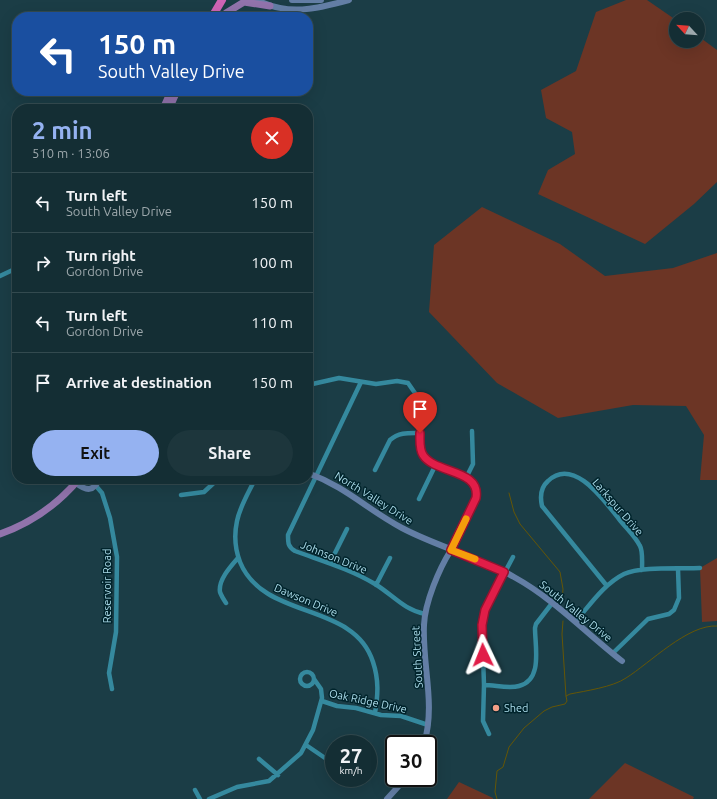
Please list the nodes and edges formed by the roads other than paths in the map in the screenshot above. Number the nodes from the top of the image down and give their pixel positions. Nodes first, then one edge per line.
1 (222, 0) edge
2 (226, 0) edge
3 (236, 0) edge
4 (256, 0) edge
5 (292, 0) edge
6 (321, 0) edge
7 (349, 0) edge
8 (270, 6) junction
9 (216, 12) edge
10 (217, 12) edge
11 (227, 12) edge
12 (229, 12) edge
13 (12, 270) edge
14 (0, 276) edge
15 (361, 382) junction
16 (313, 384) edge
17 (472, 431) dead end
18 (420, 433) junction
19 (436, 464) junction
20 (375, 470) dead end
21 (313, 475) edge
22 (316, 476) junction
23 (466, 478) junction
24 (313, 482) edge
25 (75, 484) edge
26 (81, 484) edge
27 (213, 484) edge
28 (253, 484) edge
29 (312, 484) edge
30 (96, 486) joint
31 (181, 495) dead end
32 (419, 499) dead end
33 (347, 529) dead end
34 (0, 534) edge
35 (451, 550) junction
36 (513, 557) dead end
37 (238, 558) junction
38 (390, 558) dead end
39 (330, 563) junction
40 (700, 568) dead end
41 (678, 569) junction
42 (642, 570) junction
43 (504, 572) junction
44 (376, 585) junction
45 (607, 586) junction
46 (553, 602) junction
47 (226, 603) dead end
48 (425, 614) junction
49 (576, 622) junction
50 (613, 653) junction
51 (622, 660) dead end
52 (314, 679) dead end
53 (484, 685) junction
54 (112, 690) dead end
55 (322, 701) junction
56 (375, 713) junction
57 (428, 725) junction
58 (489, 734) dead end
59 (426, 735) edge
60 (306, 745) junction
61 (259, 758) dead end
62 (325, 758) dead end
63 (278, 775) junction
64 (398, 787) edge
65 (195, 790) dead end
66 (200, 799) edge
67 (209, 799) edge
68 (388, 799) edge

1 - 9 highway
2 - 10 main road
3 - 11 main road
4 - 8 street
5 - 6 street
7 - 8 street
8 - 12 main road
13 - 14 street
15 - 16 street
15 - 18 street
15 - 22 street, Johnson Drive
17 - 23 street
18 - 19 street
18 - 20 street
19 - 23 street
19 - 32 street
21 - 22 street, North Valley Drive
22 - 24 street, Johnson Drive
22 - 35 street, North Valley Drive
23 - 35 street
25 - 34 main road
26 - 30 street
27 - 31 street
28 - 37 street, Dawson Drive
29 - 39 street, Johnson Drive
30 - 54 street, Reservoir Road
33 - 39 street
35 - 43 street, South Valley Drive
35 - 48 street, South Street
36 - 43 street
37 - 47 street
37 - 56 street, Dawson Drive
38 - 44 street
39 - 44 street, Johnson Drive
40 - 41 street
41 - 42 street
41 - 50 street
42 - 45 street
42 - 45 street, Larkspur Drive
43 - 46 street, South Valley Drive
43 - 53 street
44 - 48 street, Johnson Drive
45 - 49 street
46 - 49 street, South Valley Drive
46 - 53 street
48 - 57 street, South Street
49 - 50 street, South Valley Drive
50 - 51 street, South Valley Drive
52 - 55 street
53 - 58 street
55 - 56 street, Oak Ridge Drive
55 - 60 street, Oak Ridge Drive
56 - 57 street, Oak Ridge Drive
57 - 59 street, South Street
60 - 62 street
60 - 63 street, Oak Ridge Drive
61 - 63 street
63 - 67 street, Oak Ridge Drive
64 - 68 street
65 - 66 street

